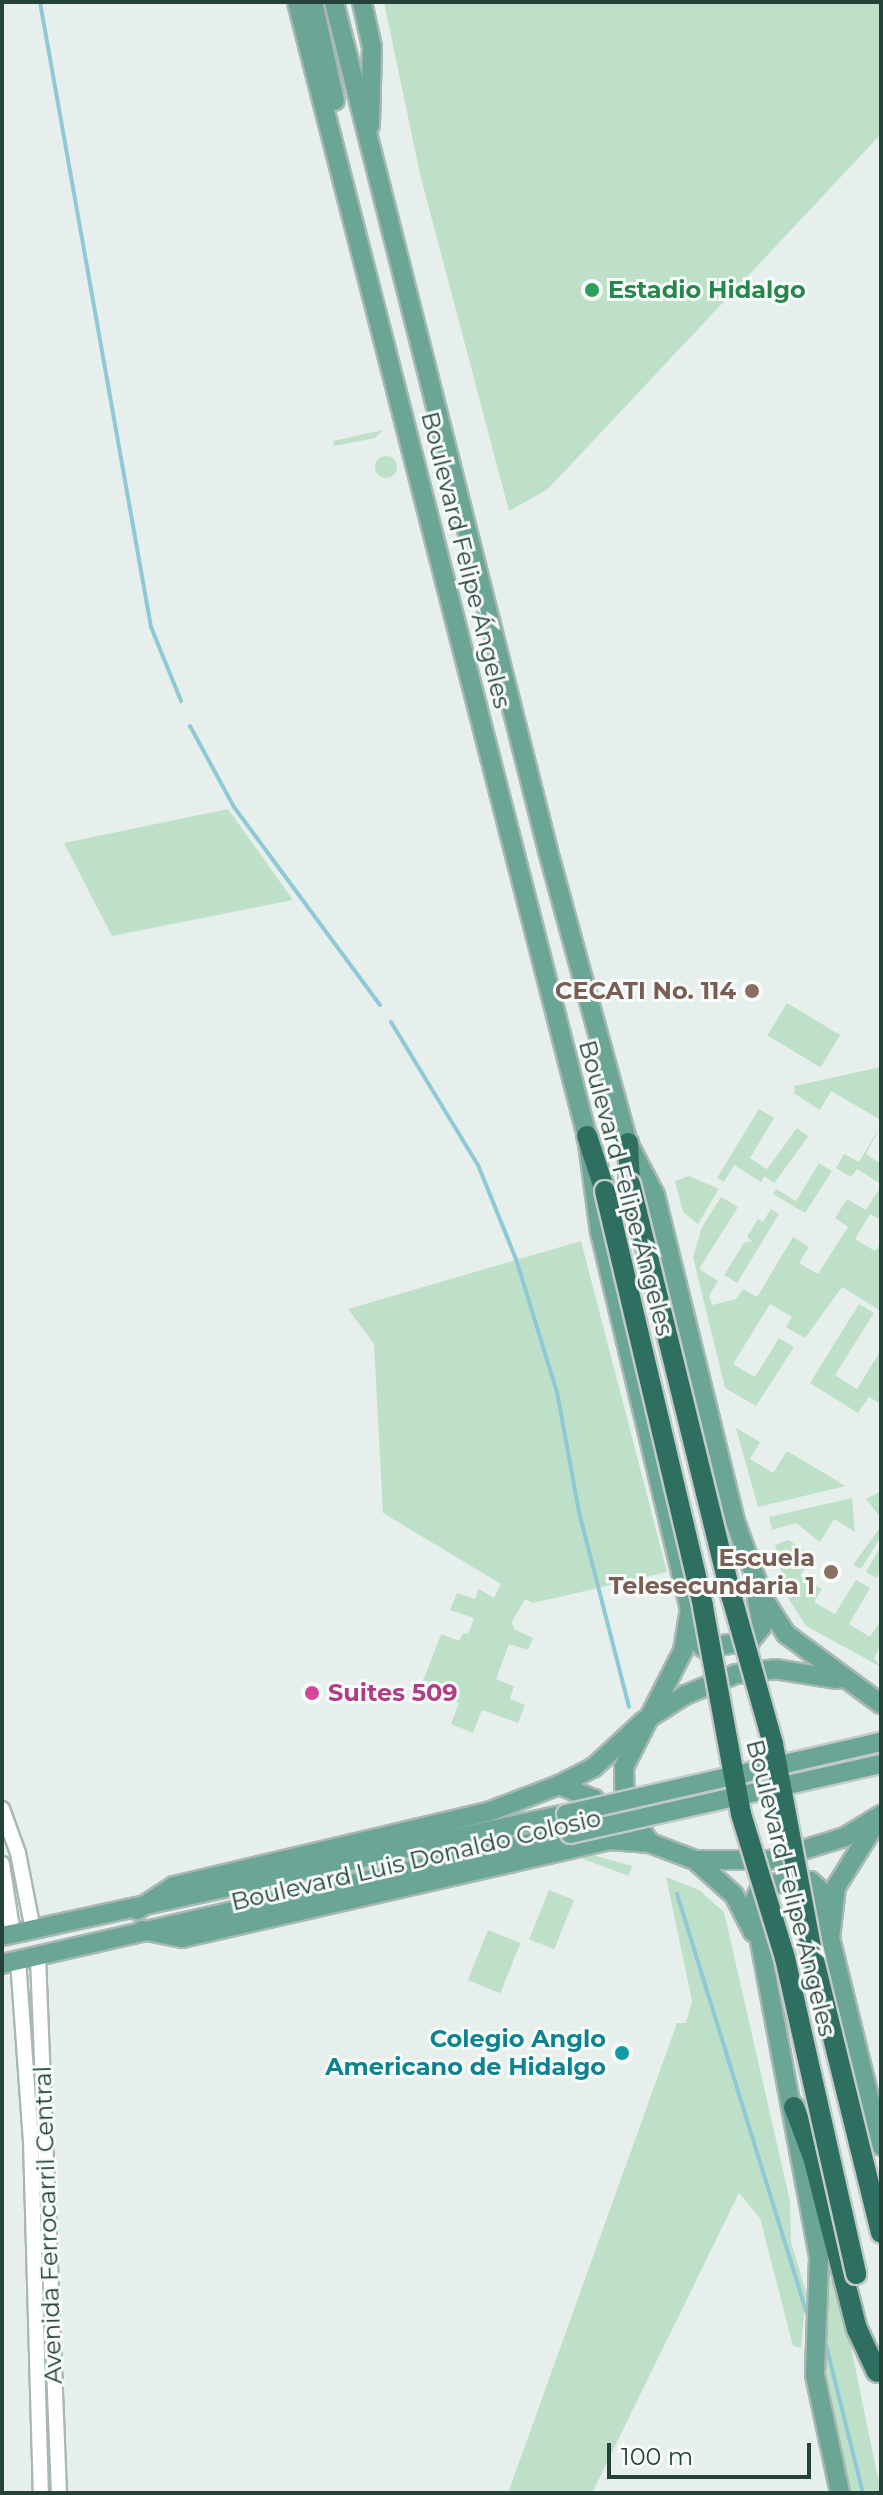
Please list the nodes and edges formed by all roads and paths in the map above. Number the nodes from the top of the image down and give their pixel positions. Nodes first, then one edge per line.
1 (334, 2) edge
2 (362, 2) edge
3 (308, 4) edge
4 (370, 146) junction
5 (544, 833) junction
6 (509, 842) junction
7 (587, 1136) junction
8 (628, 1143) junction
9 (753, 1574) junction
10 (690, 1609) junction
11 (848, 1681) junction
12 (881, 1691) edge
13 (881, 1704) edge
14 (644, 1721) junction
15 (881, 1742) edge
16 (881, 1764) edge
17 (559, 1785) junction
18 (2, 1809) edge
19 (881, 1816) edge
20 (650, 1843) junction
21 (573, 1846) junction
22 (695, 1860) junction
23 (2, 1864) edge
24 (137, 1910) junction
25 (33, 1930) junction
26 (142, 1930) junction
27 (7, 1935) edge
28 (830, 1938) junction
29 (761, 1947) junction
30 (38, 1957) junction
31 (10, 1962) edge
32 (794, 2107) junction
33 (881, 2146) edge
34 (881, 2233) edge
35 (879, 2382) edge
36 (41, 2493) edge
37 (59, 2493) edge
38 (840, 2493) edge

1 - 4 main road, Boulevard Felipe Ángeles
2 - 4 main road
3 - 6 main road, Boulevard Felipe Ángeles
4 - 5 main road, Boulevard Felipe Ángeles
5 - 6 main road
5 - 8 main road, Boulevard Felipe Ángeles
6 - 7 main road, Boulevard Felipe Ángeles
7 - 10 main road
7 - 35 highway, Boulevard Felipe Ángeles, bridge
8 - 9 main road
8 - 34 highway, Boulevard Felipe Ángeles, bridge
9 - 10 main road
9 - 11 main road
10 - 14 main road
11 - 12 main road
11 - 13 main road
11 - 14 main road
14 - 17 main road, Boulevard Luis Donaldo Colosio
14 - 20 main road
15 - 24 main road, Boulevard Luis Donaldo Colosio, bridge
16 - 26 main road, Boulevard Luis Donaldo Colosio, bridge
17 - 21 main road
17 - 24 main road, Boulevard Luis Donaldo Colosio
18 - 25 street
19 - 22 main road, Boulevard Luis Donaldo Colosio
19 - 28 main road
20 - 21 main road, Boulevard Luis Donaldo Colosio
20 - 22 main road, Boulevard Luis Donaldo Colosio
21 - 26 main road, Boulevard Luis Donaldo Colosio
22 - 29 main road
23 - 27 street
24 - 25 main road, Boulevard Luis Donaldo Colosio
25 - 27 main road, Boulevard Luis Donaldo Colosio
26 - 30 main road, Boulevard Luis Donaldo Colosio
28 - 29 main road
28 - 33 main road
29 - 32 main road
30 - 31 main road, Boulevard Luis Donaldo Colosio
30 - 37 street, Avenida Ferrocarril Central
31 - 36 street, Avenida Ferrocarril Central
32 - 35 highway
32 - 38 main road

